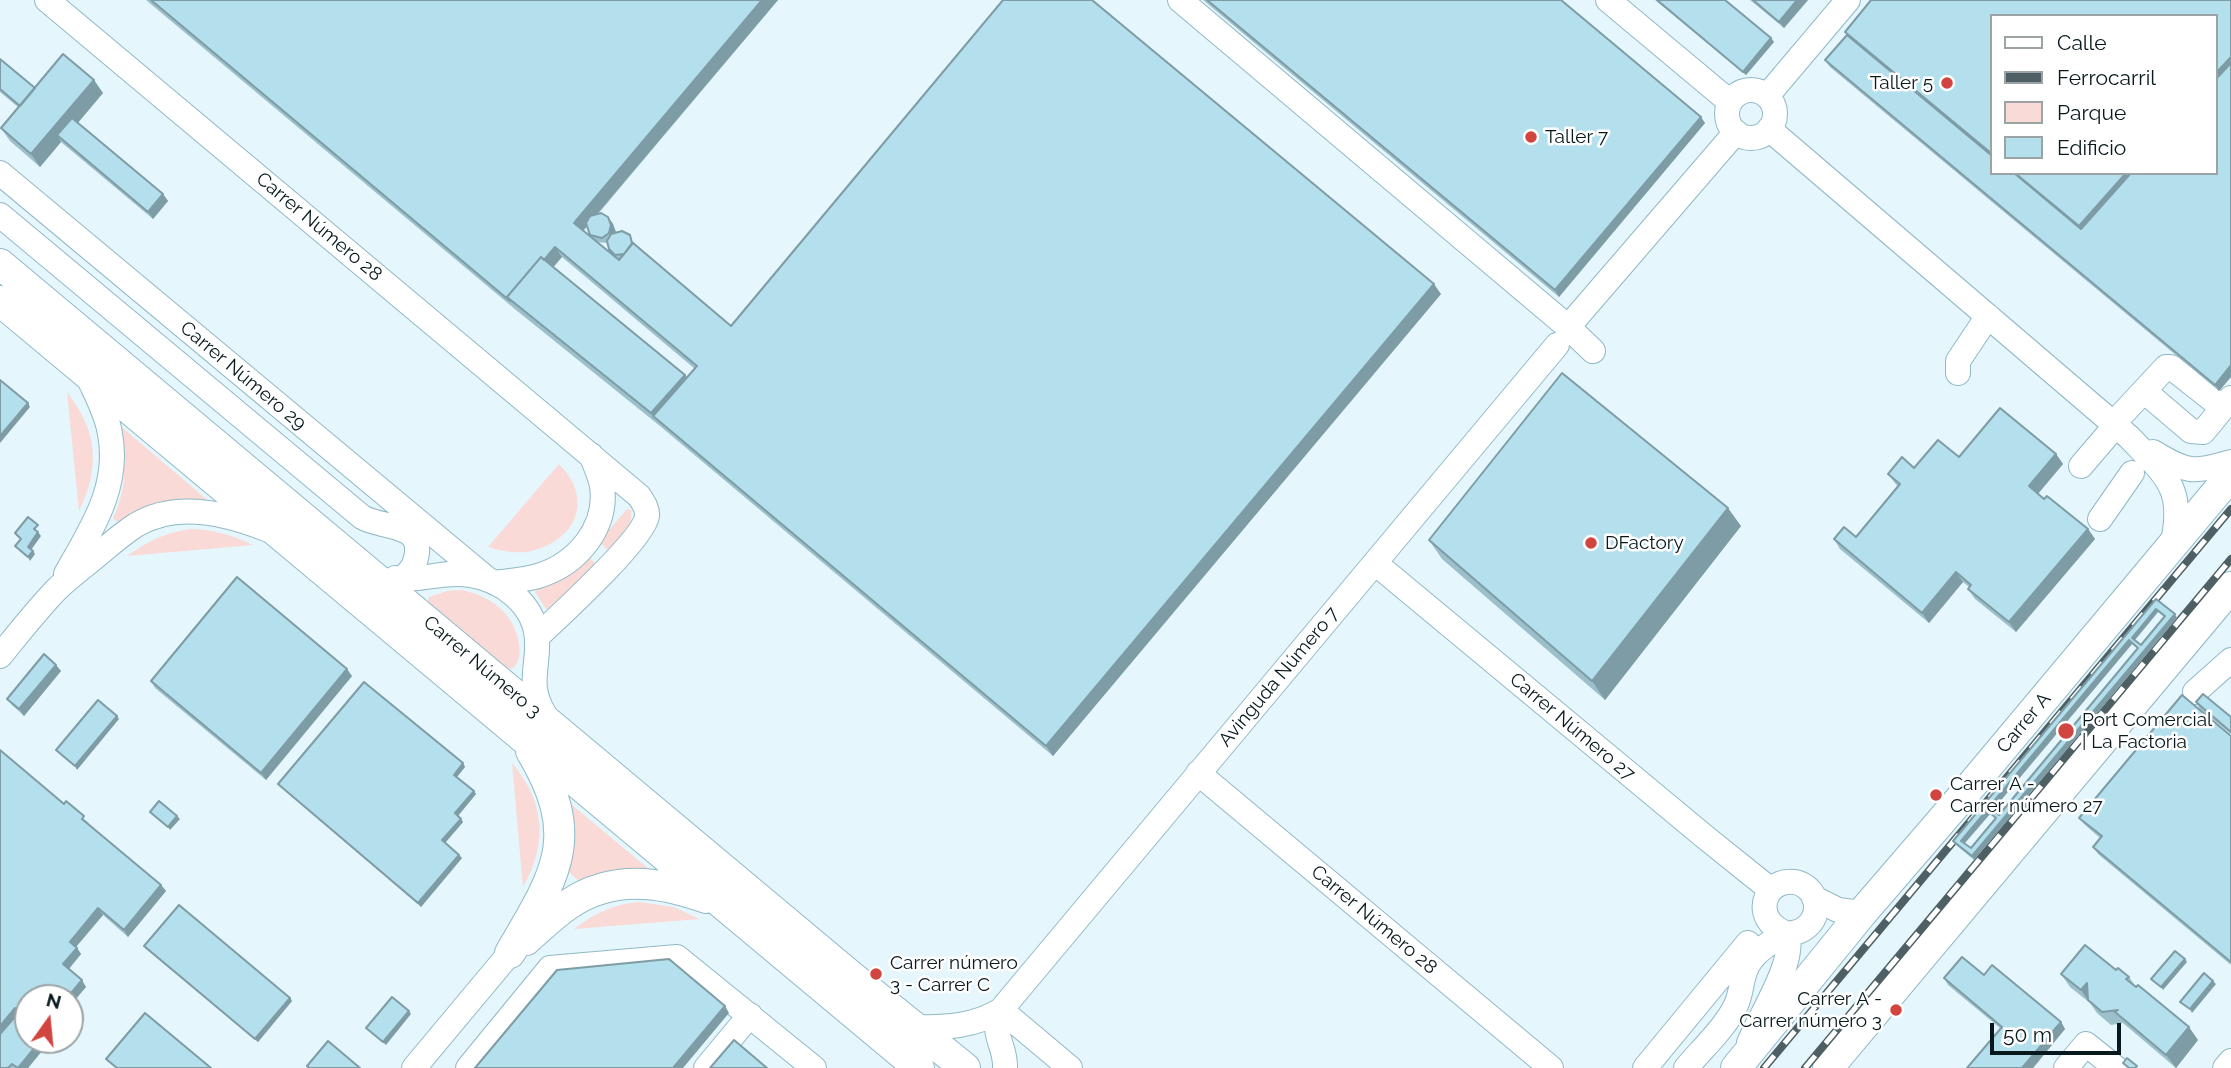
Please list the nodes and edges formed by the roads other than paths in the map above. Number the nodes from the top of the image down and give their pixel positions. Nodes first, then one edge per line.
1 (47, 0) edge
2 (1180, 0) edge
3 (1608, 0) edge
4 (1848, 0) edge
5 (1767, 96) junction
6 (1730, 102) junction
7 (1769, 130) junction
8 (1736, 132) junction
9 (0, 173) edge
10 (0, 215) edge
11 (0, 264) edge
12 (0, 301) edge
13 (1562, 336) junction
14 (1592, 351) dead end
15 (86, 373) junction
16 (2144, 391) junction
17 (2227, 403) edge
18 (2120, 428) junction
19 (591, 454) junction
20 (2231, 462) edge
21 (2081, 466) dead end
22 (357, 471) junction
23 (2132, 473) dead end
24 (2231, 475) edge
25 (335, 495) junction
26 (2100, 519) dead end
27 (280, 534) junction
28 (2172, 546) junction
29 (353, 559) junction
30 (1375, 563) junction
31 (400, 579) junction
32 (491, 581) junction
33 (2231, 587) edge
34 (57, 590) junction
35 (537, 637) junction
36 (0, 656) edge
37 (2231, 660) edge
38 (2195, 692) dead end
39 (553, 727) junction
40 (523, 738) junction
41 (1198, 773) junction
42 (1814, 897) junction
43 (1768, 901) junction
44 (719, 902) junction
45 (1862, 913) junction
46 (1787, 934) junction
47 (510, 953) junction
48 (1698, 1005) junction
49 (1001, 1010) junction
50 (750, 1015) junction
51 (1721, 1026) junction
52 (916, 1027) junction
53 (979, 1036) dead end
54 (1006, 1061) edge
55 (2231, 1061) edge
56 (1738, 1065) edge
57 (414, 1068) edge
58 (468, 1068) edge
59 (706, 1068) edge
60 (814, 1068) edge
61 (919, 1068) edge
62 (965, 1068) edge
63 (1046, 1068) edge
64 (1070, 1068) edge
65 (1551, 1068) edge
66 (1645, 1068) edge
67 (1686, 1068) edge
68 (1828, 1068) edge
69 (2067, 1068) edge
70 (2116, 1068) edge
71 (2225, 1068) edge

1 - 19 street, Carrer Número 28
2 - 13 street
3 - 6 street
4 - 5 street
5 - 6 street
5 - 7 street
6 - 8 street
7 - 8 street
7 - 18 street
8 - 13 street, Avinguda Número 7
9 - 22 street, Carrer Número 29
10 - 25 street, Carrer Número 29
11 - 29 main road, Carrer Número 3
12 - 15 main road, Carrer Número 3
13 - 14 street
13 - 30 street, Avinguda Número 7
15 - 27 main road, Carrer Número 3
15 - 34 street
16 - 17 street
16 - 17 street
16 - 18 street
18 - 20 street
18 - 21 street
18 - 28 street
19 - 32 street
19 - 35 street, Carrer Número 28
22 - 25 street
22 - 32 street, Carrer Número 29
23 - 26 street
24 - 28 main road, Carrer A
25 - 31 street, Carrer Número 29
27 - 34 street
27 - 40 main road, Carrer Número 3
28 - 45 main road, Carrer A
29 - 31 street
29 - 39 main road, Carrer Número 3
30 - 41 street, Avinguda Número 7
30 - 43 street, Carrer Número 27
31 - 32 street
32 - 35 street, Carrer Número 29
33 - 68 main road
34 - 36 street
35 - 39 street
37 - 38 street
39 - 52 main road, Carrer Número 3
40 - 44 main road, Carrer Número 3
40 - 47 main road
41 - 49 street, Avinguda Número 7
41 - 65 street, Carrer Número 28
42 - 43 street
42 - 45 street
42 - 46 street
43 - 46 street
43 - 48 street
44 - 47 main road
44 - 61 main road, Carrer Número 3
45 - 56 main road, Carrer A
46 - 51 street
46 - 56 street
47 - 57 street
48 - 51 street
48 - 66 street
49 - 52 street, Avinguda Número 7
49 - 54 street
49 - 64 street
50 - 58 street
50 - 59 street
50 - 60 street
51 - 67 street
52 - 62 main road, Carrer Número 3
53 - 54 street
54 - 63 street
55 - 71 street
69 - 70 street

